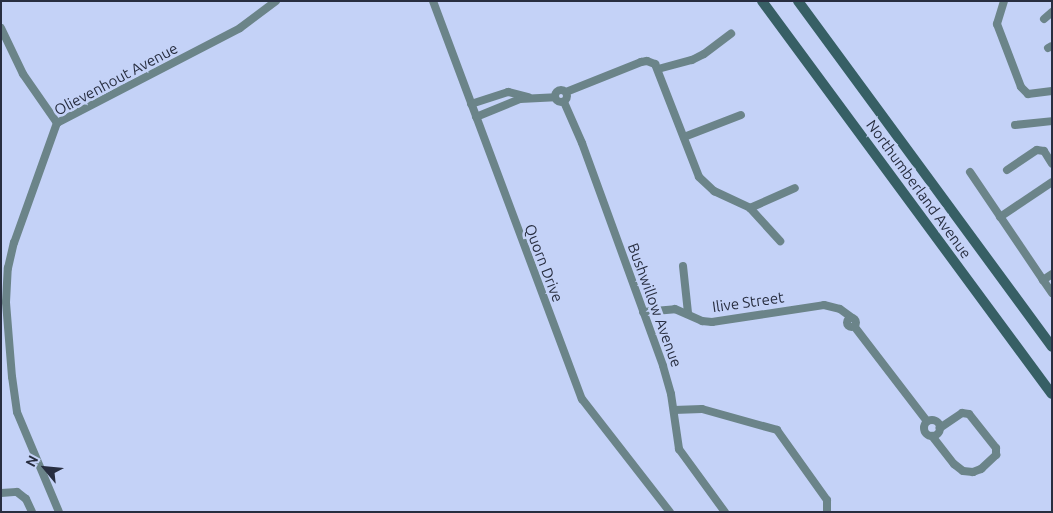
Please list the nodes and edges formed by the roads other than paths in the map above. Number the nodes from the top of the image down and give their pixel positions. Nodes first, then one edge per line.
1 (276, 1) edge
2 (433, 1) edge
3 (762, 1) edge
4 (798, 1) edge
5 (994, 3) dead end
6 (1003, 4) edge
7 (1052, 12) edge
8 (1044, 19) dead end
9 (1, 28) edge
10 (730, 34) dead end
11 (658, 70) junction
12 (1052, 91) edge
13 (566, 92) junction
14 (554, 97) junction
15 (529, 98) junction
16 (564, 102) junction
17 (471, 104) junction
18 (741, 115) dead end
19 (476, 117) junction
20 (1052, 121) edge
21 (57, 123) junction
22 (1015, 125) dead end
23 (684, 137) junction
24 (1049, 155) edge
25 (1052, 164) edge
26 (1007, 170) dead end
27 (970, 172) dead end
28 (1052, 182) edge
29 (795, 188) dead end
30 (750, 208) junction
31 (1000, 217) junction
32 (780, 240) dead end
33 (682, 266) dead end
34 (1052, 274) edge
35 (1042, 280) junction
36 (1052, 293) edge
37 (643, 312) junction
38 (688, 313) junction
39 (1052, 347) edge
40 (1052, 394) edge
41 (674, 410) junction
42 (928, 421) junction
43 (940, 428) junction
44 (932, 436) junction
45 (1, 493) edge
46 (32, 512) edge
47 (59, 512) edge
48 (670, 512) edge
49 (724, 512) edge
50 (827, 512) edge

1 - 21 street, Olievenhout Avenue
2 - 17 street, Quorn Drive
3 - 40 main road, Northumberland Avenue
4 - 39 main road, Northumberland Avenue
5 - 6 street
6 - 12 street
7 - 8 street
9 - 21 street
10 - 11 street
11 - 13 street
11 - 23 street
13 - 14 street
13 - 16 street
14 - 15 street
14 - 16 street
15 - 17 street
15 - 19 street
16 - 37 street, Bushwillow Avenue
17 - 19 street, Quorn Drive
18 - 23 street
19 - 48 street, Quorn Drive
20 - 22 street
21 - 47 street, Olievenhout Avenue
23 - 30 street
24 - 25 street
24 - 26 street
27 - 31 street
28 - 31 street
29 - 30 street
30 - 32 street
31 - 35 street
33 - 38 street
34 - 35 street
35 - 36 street
37 - 38 street, Ilive Street
37 - 41 street, Bushwillow Avenue
38 - 42 street, Ilive Street
41 - 49 street, Bushwillow Avenue
41 - 50 street
42 - 43 street
42 - 44 street
43 - 44 street
43 - 44 street
45 - 46 street

